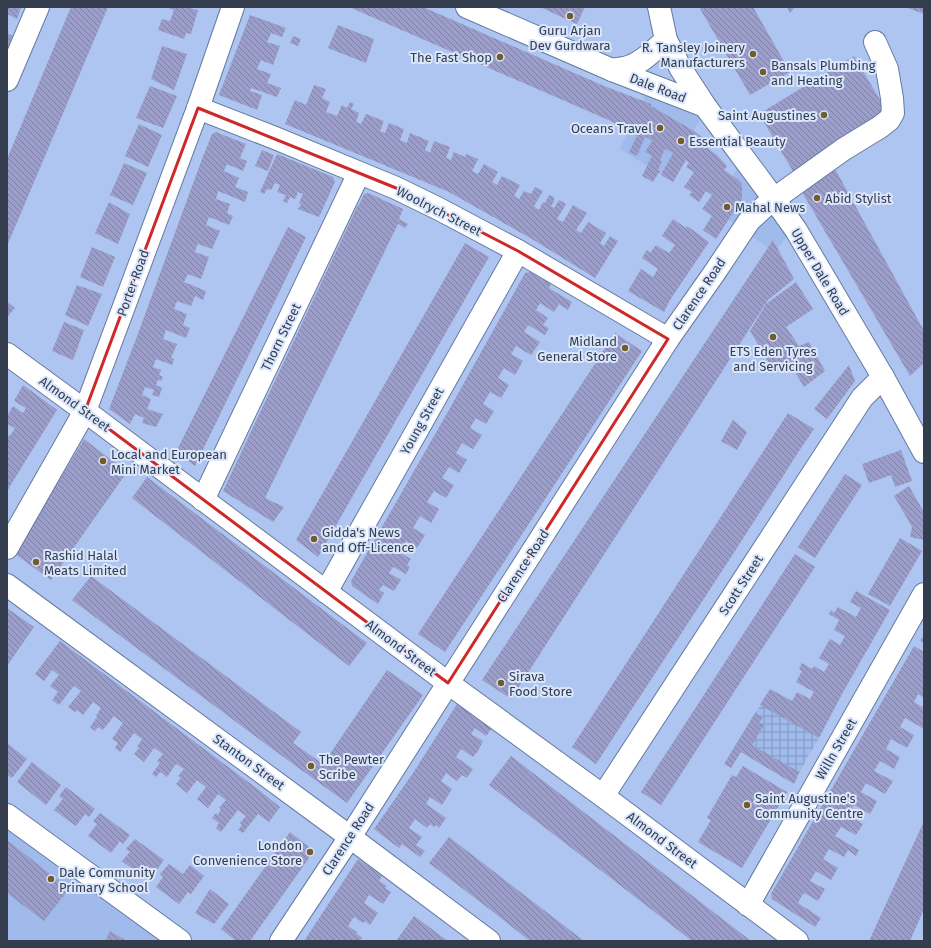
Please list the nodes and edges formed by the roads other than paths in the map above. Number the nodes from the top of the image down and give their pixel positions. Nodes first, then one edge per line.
1 (38, 7) edge
2 (233, 7) edge
3 (467, 7) edge
4 (659, 7) edge
5 (666, 40) junction
6 (875, 42) dead end
7 (612, 70) junction
8 (7, 80) edge
9 (705, 106) junction
10 (198, 108) junction
11 (359, 173) junction
12 (774, 199) junction
13 (518, 251) junction
14 (668, 339) junction
15 (7, 354) edge
16 (883, 377) junction
17 (85, 411) junction
18 (921, 437) edge
19 (203, 500) junction
20 (7, 548) edge
21 (7, 585) edge
22 (326, 592) junction
23 (924, 594) edge
24 (448, 683) junction
25 (603, 796) junction
26 (7, 815) edge
27 (350, 837) junction
28 (748, 905) junction
29 (180, 941) edge
30 (282, 941) edge
31 (489, 941) edge
32 (796, 941) edge

1 - 8 street
2 - 10 street, Porter Road
3 - 7 street, Dale Road
4 - 5 street, Upper Dale Road
5 - 7 street, Dale Road
5 - 9 street, Upper Dale Road
6 - 12 street, Clarence Road
7 - 9 street, Dale Road
9 - 12 street, Upper Dale Road
10 - 11 street, Woolrych Street
10 - 17 street, Porter Road
11 - 13 street, Woolrych Street
11 - 19 street, Thorn Street
12 - 14 street, Clarence Road
12 - 16 street, Upper Dale Road
13 - 14 street, Woolrych Street
13 - 22 street, Young Street
14 - 24 street, Clarence Road
15 - 17 street, Almond Street
16 - 18 street, Upper Dale Road
16 - 25 street, Scott Street
17 - 19 street, Almond Street
17 - 20 street, Porter Road
19 - 22 street, Almond Street
21 - 27 street, Stanton Street
22 - 24 street, Almond Street
23 - 28 street, Willn Street
24 - 25 street, Almond Street
24 - 27 street, Clarence Road
25 - 28 street, Almond Street
26 - 29 street
27 - 30 street, Clarence Road
27 - 31 street, Stanton Street
28 - 32 street, Almond Street

